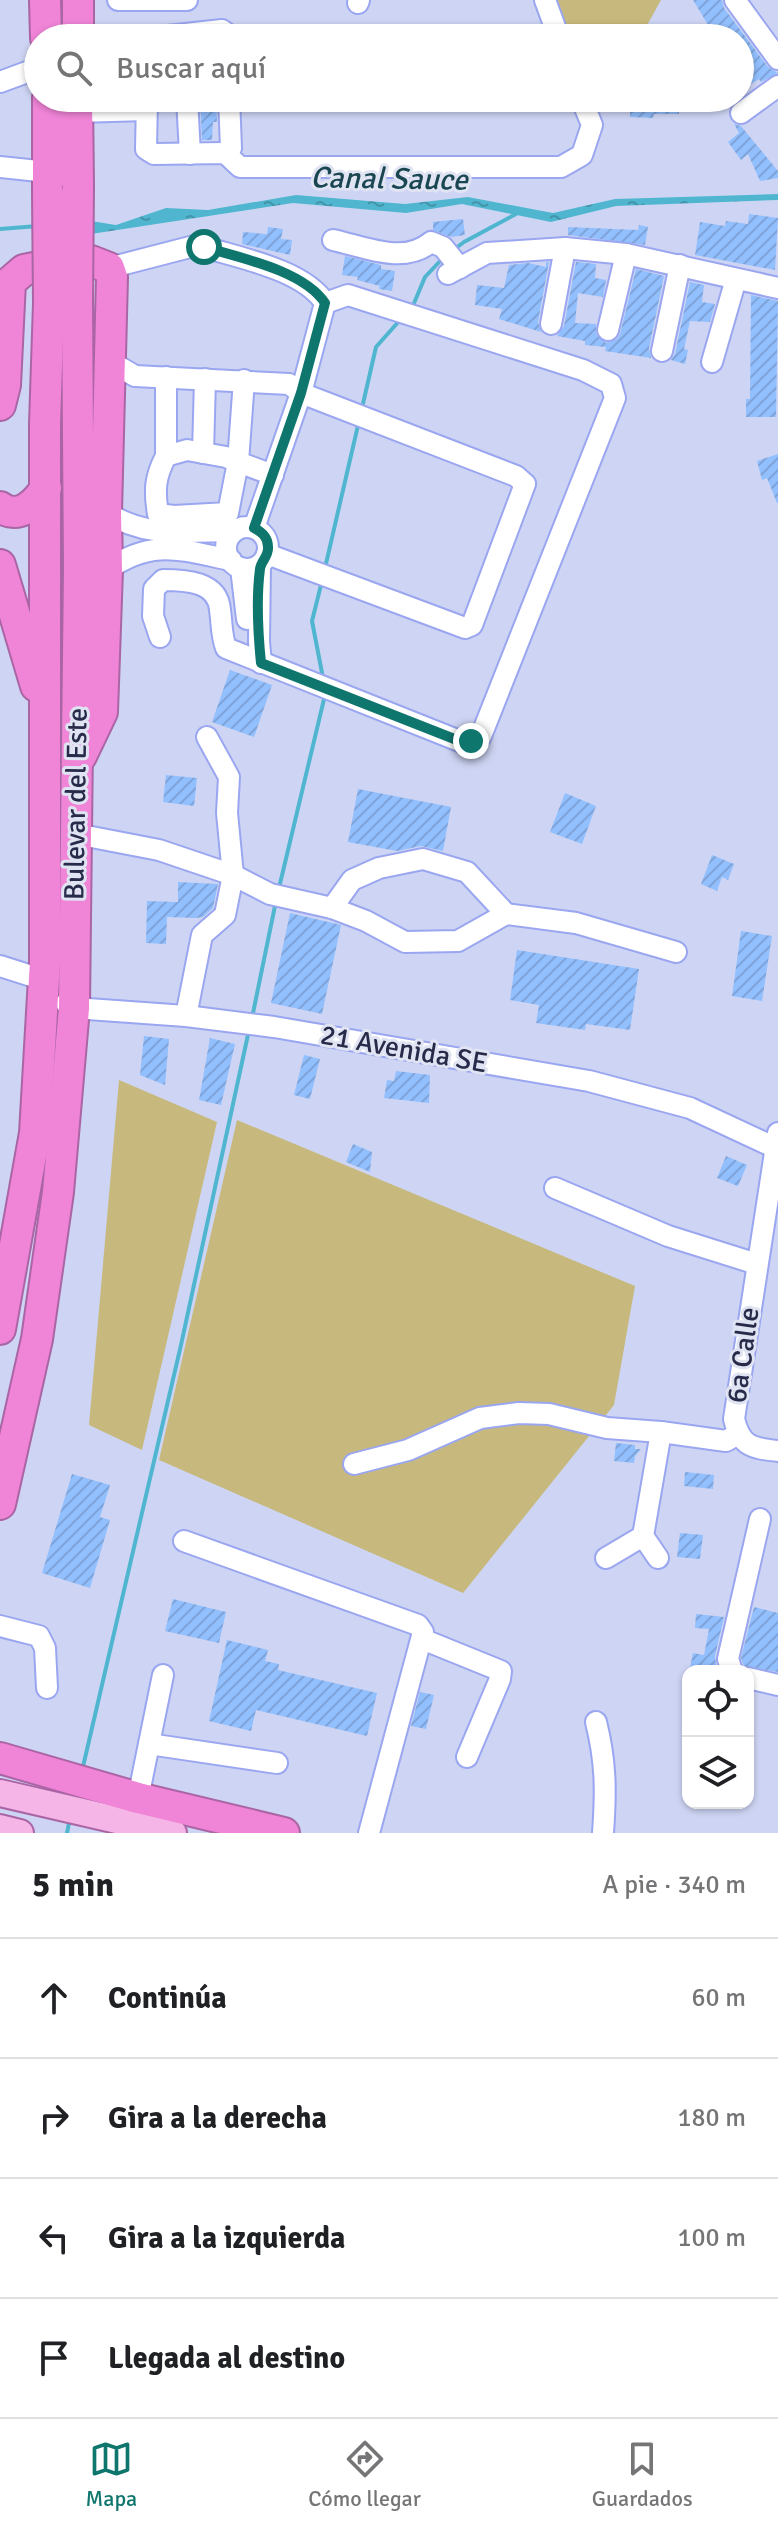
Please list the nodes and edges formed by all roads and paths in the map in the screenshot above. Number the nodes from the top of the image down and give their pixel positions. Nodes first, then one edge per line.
1 (45, 0) edge
2 (78, 0) edge
3 (118, 0) edge
4 (187, 0) edge
5 (545, 0) edge
6 (735, 0) edge
7 (46, 24) edge
8 (78, 24) edge
9 (554, 24) edge
10 (752, 24) edge
11 (754, 26) edge
12 (778, 59) edge
13 (24, 73) edge
14 (0, 82) edge
15 (778, 86) edge
16 (754, 104) edge
17 (48, 112) edge
18 (77, 112) edge
19 (147, 112) edge
20 (188, 112) edge
21 (230, 112) edge
22 (587, 112) edge
23 (225, 153) junction
24 (190, 154) junction
25 (0, 167) edge
26 (48, 182) junction
27 (333, 240) dead end
28 (565, 248) junction
29 (626, 254) junction
30 (680, 265) junction
31 (109, 268) junction
32 (736, 279) junction
33 (778, 288) edge
34 (63, 302) junction
35 (325, 303) junction
36 (551, 324) dead end
37 (608, 330) dead end
38 (77, 341) junction
39 (662, 351) dead end
40 (111, 362) junction
41 (712, 362) dead end
42 (166, 377) junction
43 (205, 379) junction
44 (244, 380) junction
45 (301, 393) junction
46 (0, 405) edge
47 (46, 442) junction
48 (203, 453) junction
49 (166, 456) junction
50 (238, 462) junction
51 (273, 475) junction
52 (46, 488) junction
53 (0, 507) edge
54 (106, 512) junction
55 (245, 529) junction
56 (250, 562) junction
57 (0, 565) edge
58 (107, 570) junction
59 (78, 636) junction
60 (160, 637) dead end
61 (253, 659) junction
62 (45, 716) junction
63 (207, 737) dead end
64 (77, 765) junction
65 (76, 834) junction
66 (233, 875) junction
67 (332, 908) junction
68 (506, 914) junction
69 (676, 952) dead end
70 (0, 966) edge
71 (44, 970) junction
72 (74, 1008) junction
73 (186, 1016) junction
74 (777, 1143) edge
75 (555, 1188) dead end
76 (757, 1264) junction
77 (0, 1329) edge
78 (661, 1432) junction
79 (738, 1434) junction
80 (778, 1451) edge
81 (354, 1464) dead end
82 (0, 1504) edge
83 (760, 1519) dead end
84 (643, 1536) junction
85 (184, 1541) dead end
86 (606, 1558) dead end
87 (658, 1558) dead end
88 (0, 1626) edge
89 (422, 1639) junction
90 (730, 1665) edge
91 (163, 1675) dead end
92 (754, 1679) edge
93 (778, 1685) edge
94 (47, 1688) dead end
95 (596, 1722) dead end
96 (149, 1744) junction
97 (467, 1757) dead end
98 (0, 1758) edge
99 (277, 1763) dead end
100 (0, 1793) edge
101 (138, 1798) junction
102 (0, 1828) edge
103 (20, 1833) edge
104 (173, 1833) edge
105 (284, 1833) edge
106 (369, 1833) edge
107 (603, 1833) edge

1 - 7 highway
2 - 8 highway
3 - 4 street
5 - 9 street
6 - 10 street
11 - 12 street
13 - 14 street
15 - 16 street
17 - 26 highway, Bulevar del Este
18 - 34 highway, Bulevar del Este, bridge
19 - 24 street
20 - 24 street
21 - 23 street
22 - 23 street
23 - 24 street
25 - 26 street
26 - 34 highway, Bulevar del Este, bridge
27 - 28 street
28 - 29 street
28 - 36 street
29 - 30 street
29 - 37 street
30 - 32 street
30 - 39 street
31 - 35 street
31 - 40 highway
31 - 46 highway
32 - 33 street
32 - 41 street
34 - 38 highway, Bulevar del Este
34 - 47 highway, Bulevar del Este
35 - 45 street
35 - 61 street
38 - 54 highway
38 - 59 highway, Bulevar del Este
40 - 42 street
40 - 54 highway
42 - 43 street
42 - 49 street
43 - 44 street
43 - 48 street
44 - 45 street
44 - 50 street
45 - 51 street
45 - 56 street
47 - 52 highway, Bulevar del Este
47 - 59 highway
48 - 49 street
48 - 50 street
49 - 50 street
50 - 51 street
51 - 55 street
52 - 53 highway
52 - 62 highway, Bulevar del Este
54 - 55 street
54 - 58 highway
55 - 56 street
55 - 56 street
56 - 58 street
56 - 61 street
57 - 62 highway
58 - 64 highway
59 - 64 highway, Bulevar del Este
60 - 61 street
62 - 71 highway, Bulevar del Este
63 - 66 street
64 - 65 highway, Bulevar del Este
65 - 66 street
65 - 72 highway, Bulevar del Este
66 - 67 street
66 - 73 street
67 - 68 street
67 - 68 street
68 - 69 street
70 - 71 street
71 - 72 street
71 - 77 highway, Bulevar del Este
72 - 73 street, 21 Avenida SE
72 - 82 highway, Bulevar del Este
73 - 74 street, 21 Avenida SE
74 - 76 street, 6a Calle
75 - 76 street
76 - 79 street, 6a Calle
78 - 79 street
78 - 81 street
78 - 84 street
79 - 80 street
83 - 90 street
84 - 86 street
84 - 87 street
85 - 89 street
88 - 94 street
89 - 97 street
89 - 106 street
91 - 96 street
92 - 93 street
95 - 107 street
96 - 99 street
96 - 101 street
98 - 101 highway
100 - 104 main road
101 - 105 highway
102 - 103 main road

